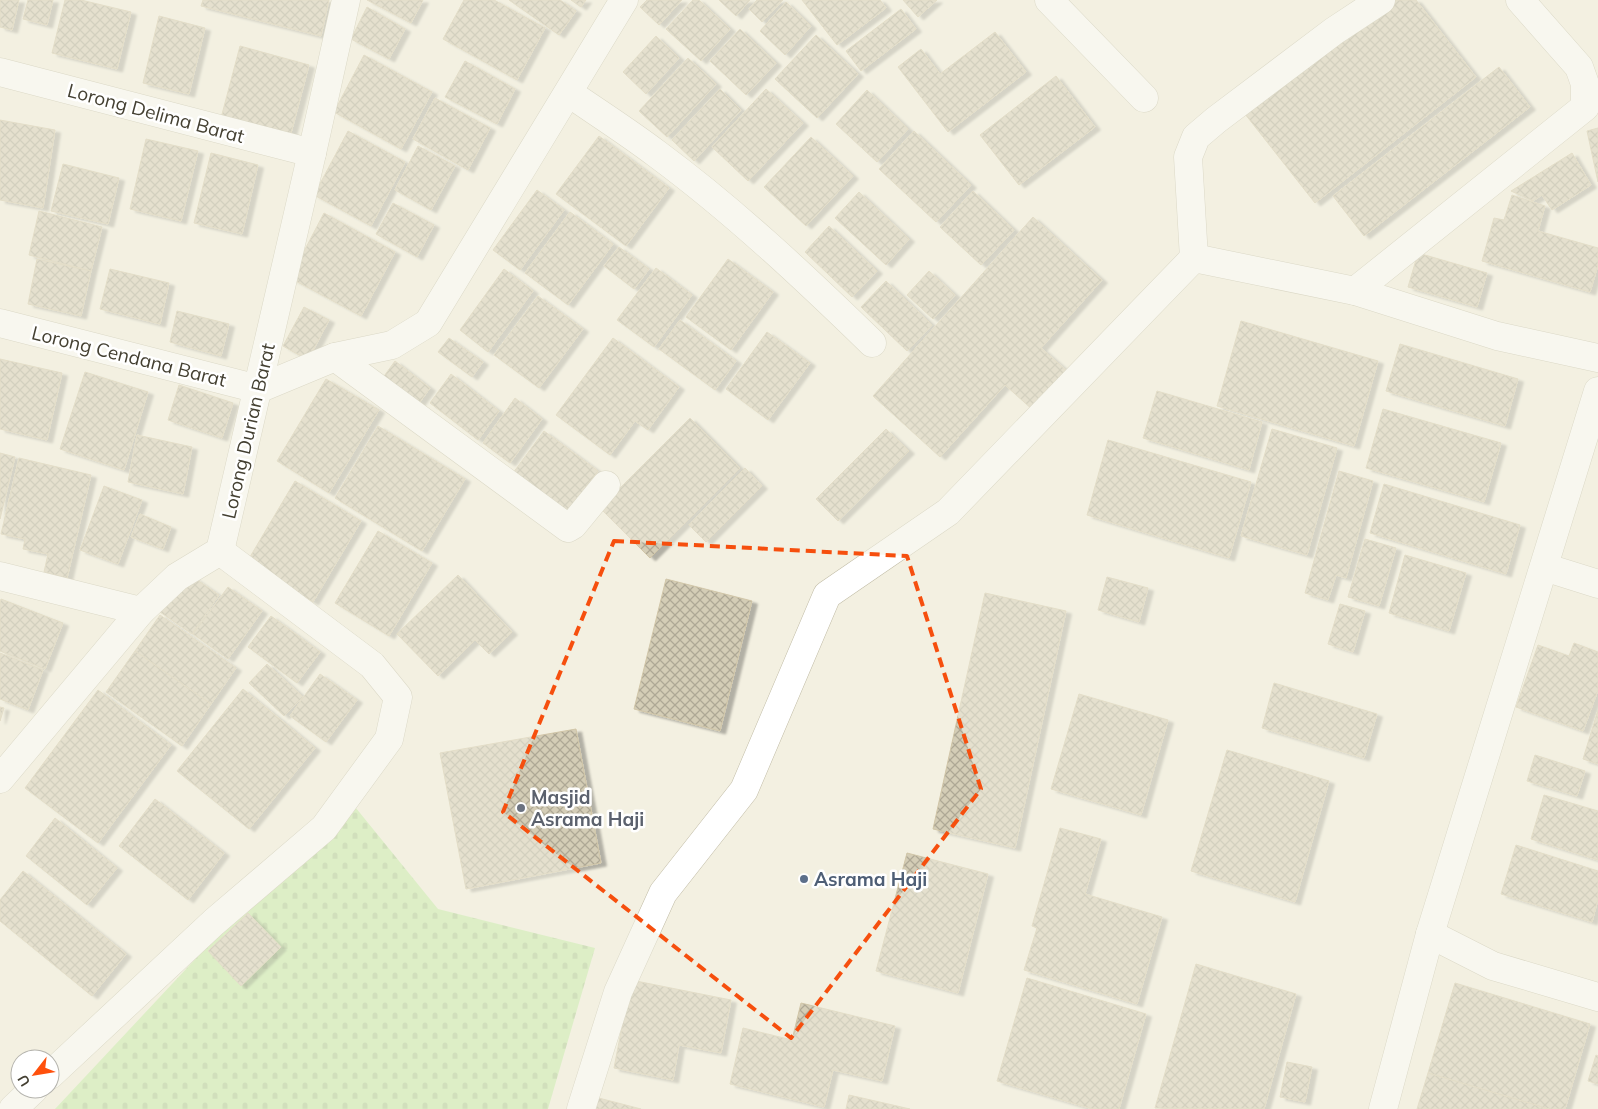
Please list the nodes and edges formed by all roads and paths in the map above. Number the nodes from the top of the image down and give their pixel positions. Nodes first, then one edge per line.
1 (346, 0) edge
2 (624, 0) edge
3 (1381, 0) edge
4 (1520, 0) edge
5 (1055, 2) edge
6 (0, 72) edge
7 (569, 93) junction
8 (1144, 98) dead end
9 (312, 153) junction
10 (1194, 258) junction
11 (1355, 291) junction
12 (0, 323) edge
13 (872, 343) dead end
14 (335, 357) junction
15 (1598, 358) edge
16 (258, 389) junction
17 (1598, 391) edge
18 (606, 485) dead end
19 (220, 551) junction
20 (1544, 567) junction
21 (0, 576) edge
22 (1598, 584) edge
23 (141, 611) junction
24 (0, 779) edge
25 (1430, 934) junction
26 (1598, 996) edge
27 (60, 1066) edge
28 (24, 1099) edge
29 (13, 1109) edge
30 (582, 1109) edge
31 (1383, 1109) edge

1 - 9 street, Lorong Durian Barat
2 - 7 street
3 - 10 street
4 - 11 street
5 - 8 street
6 - 9 street, Lorong Delima Barat
7 - 13 street
7 - 14 street
9 - 16 street, Lorong Durian Barat
10 - 11 street
10 - 30 street
11 - 15 street
12 - 16 street, Lorong Cendana Barat
14 - 16 street
14 - 18 street
16 - 19 street, Lorong Durian Barat
17 - 20 street
19 - 23 street
19 - 27 street
20 - 22 street
20 - 25 street
21 - 23 street
23 - 24 street
25 - 26 street
25 - 31 street
28 - 29 street

